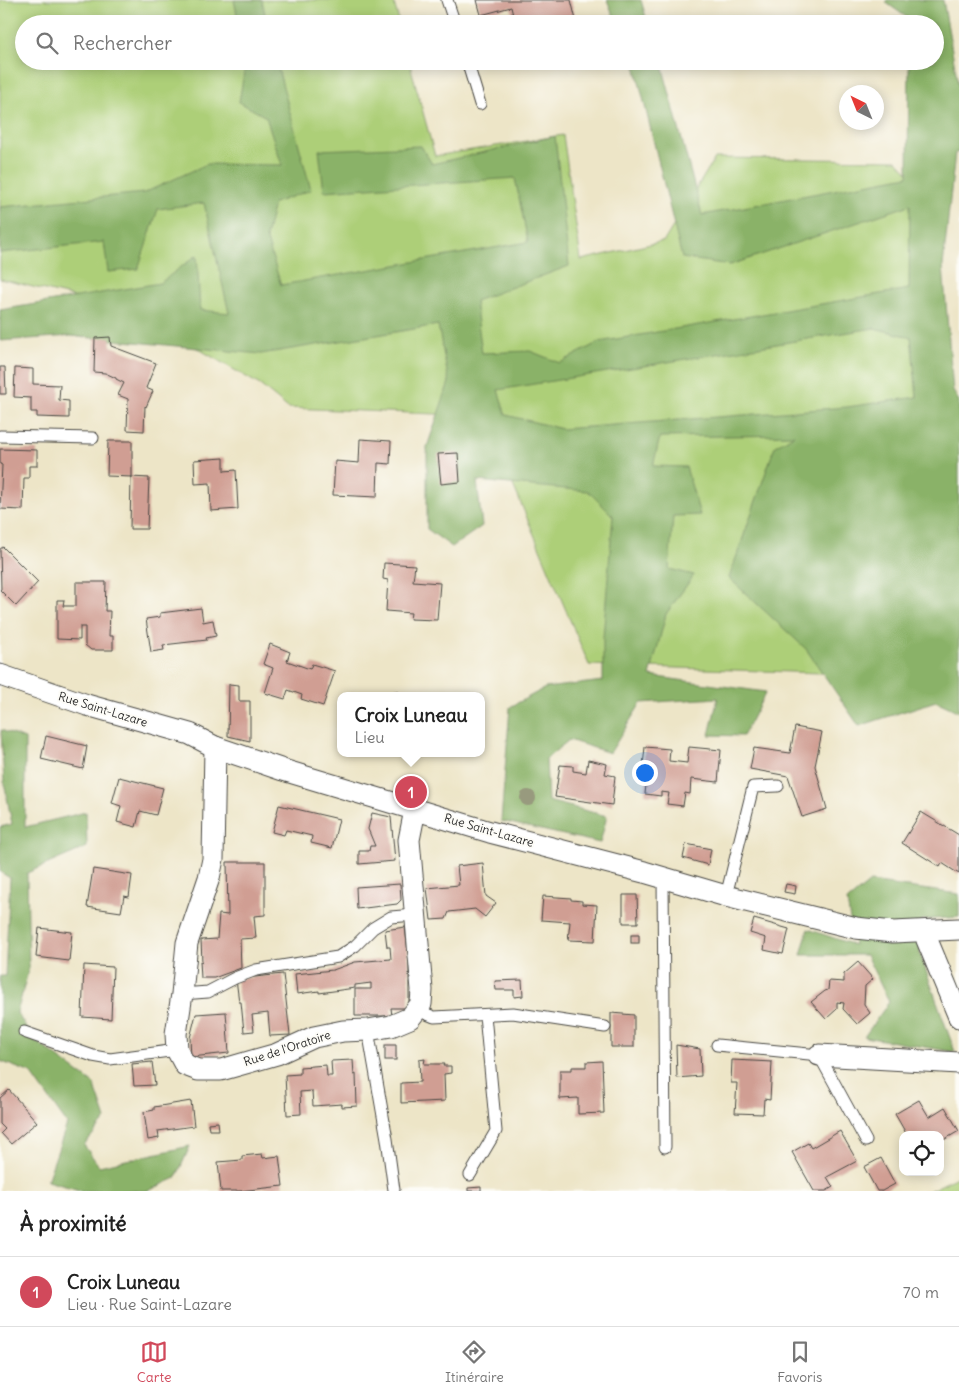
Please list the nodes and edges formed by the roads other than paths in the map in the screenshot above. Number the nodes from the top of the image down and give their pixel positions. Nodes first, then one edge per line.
1 (447, 0) edge
2 (451, 15) edge
3 (470, 70) edge
4 (480, 104) dead end
5 (0, 436) edge
6 (93, 438) dead end
7 (0, 675) edge
8 (215, 747) junction
9 (778, 786) dead end
10 (415, 810) junction
11 (663, 877) junction
12 (726, 896) junction
13 (414, 915) junction
14 (959, 929) edge
15 (926, 932) junction
16 (182, 994) junction
17 (417, 1010) junction
18 (485, 1015) junction
19 (959, 1016) edge
20 (605, 1028) dead end
21 (368, 1030) junction
22 (24, 1032) dead end
23 (717, 1045) dead end
24 (177, 1050) junction
25 (819, 1055) junction
26 (959, 1063) edge
27 (866, 1141) dead end
28 (665, 1147) dead end
29 (470, 1175) dead end
30 (394, 1190) edge

1 - 2 lane
3 - 4 lane
5 - 6 lane
7 - 8 street, Rue Saint-Lazare
8 - 10 street, Rue Saint-Lazare
8 - 16 street
9 - 12 lane
10 - 11 street, Rue Saint-Lazare
10 - 13 street
11 - 12 street, Rue Saint-Lazare
11 - 28 lane
12 - 15 street, Rue Saint-Lazare
13 - 16 lane
13 - 17 street
14 - 15 street, Rue Saint-Lazare
15 - 19 street
16 - 24 street
17 - 18 lane
17 - 21 street, Rue de l'Oratoire
18 - 20 lane
18 - 29 lane
21 - 24 street, Rue de l'Oratoire
21 - 30 lane
22 - 24 lane
23 - 25 lane
25 - 26 street
25 - 27 lane

